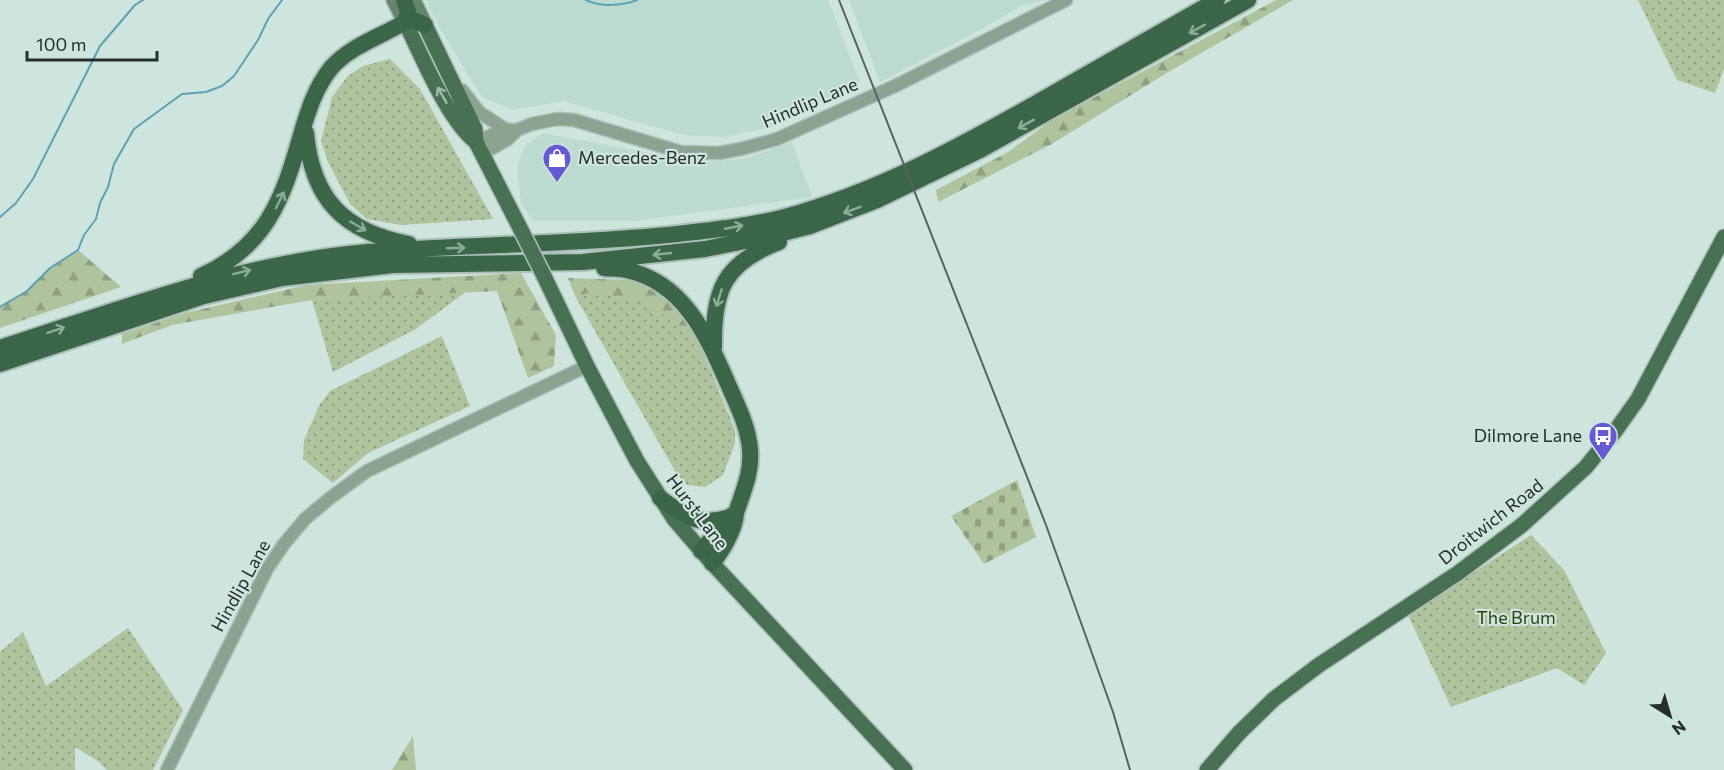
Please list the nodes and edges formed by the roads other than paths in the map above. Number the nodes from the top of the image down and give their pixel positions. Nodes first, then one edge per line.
1 (394, 0) edge
2 (404, 0) edge
3 (413, 0) edge
4 (1066, 0) edge
5 (1217, 0) edge
6 (1248, 0) edge
7 (405, 22) junction
8 (425, 25) junction
9 (451, 78) junction
10 (305, 123) junction
11 (511, 130) junction
12 (479, 148) junction
13 (810, 226) junction
14 (1724, 237) edge
15 (429, 249) junction
16 (582, 262) junction
17 (174, 291) junction
18 (0, 348) edge
19 (714, 351) junction
20 (0, 364) edge
21 (587, 366) junction
22 (660, 498) junction
23 (732, 515) junction
24 (706, 557) junction
25 (166, 770) edge
26 (905, 770) edge
27 (1207, 770) edge

1 - 7 main road
2 - 7 highway
3 - 8 main road
4 - 11 street, Hindlip Lane
15 -> 5 highway
6 -> 13 highway
7 - 8 highway
7 - 10 highway
12 -> 7 main road
8 - 9 main road
9 - 11 street
9 - 12 main road
10 -> 15 highway
17 -> 10 highway
11 - 12 street, Hindlip Lane
12 - 21 main road, Hurst Lane, bridge
13 -> 16 highway
13 -> 19 highway
14 - 27 main road, Droitwich Road
17 -> 15 highway
16 - 19 highway
16 - 20 highway
18 -> 17 highway
19 - 23 highway
21 - 22 main road, Hurst Lane
21 - 25 street, Hindlip Lane
22 - 23 highway
22 - 24 main road, Hurst Lane
23 - 24 highway
24 - 26 main road, Hurst Lane

